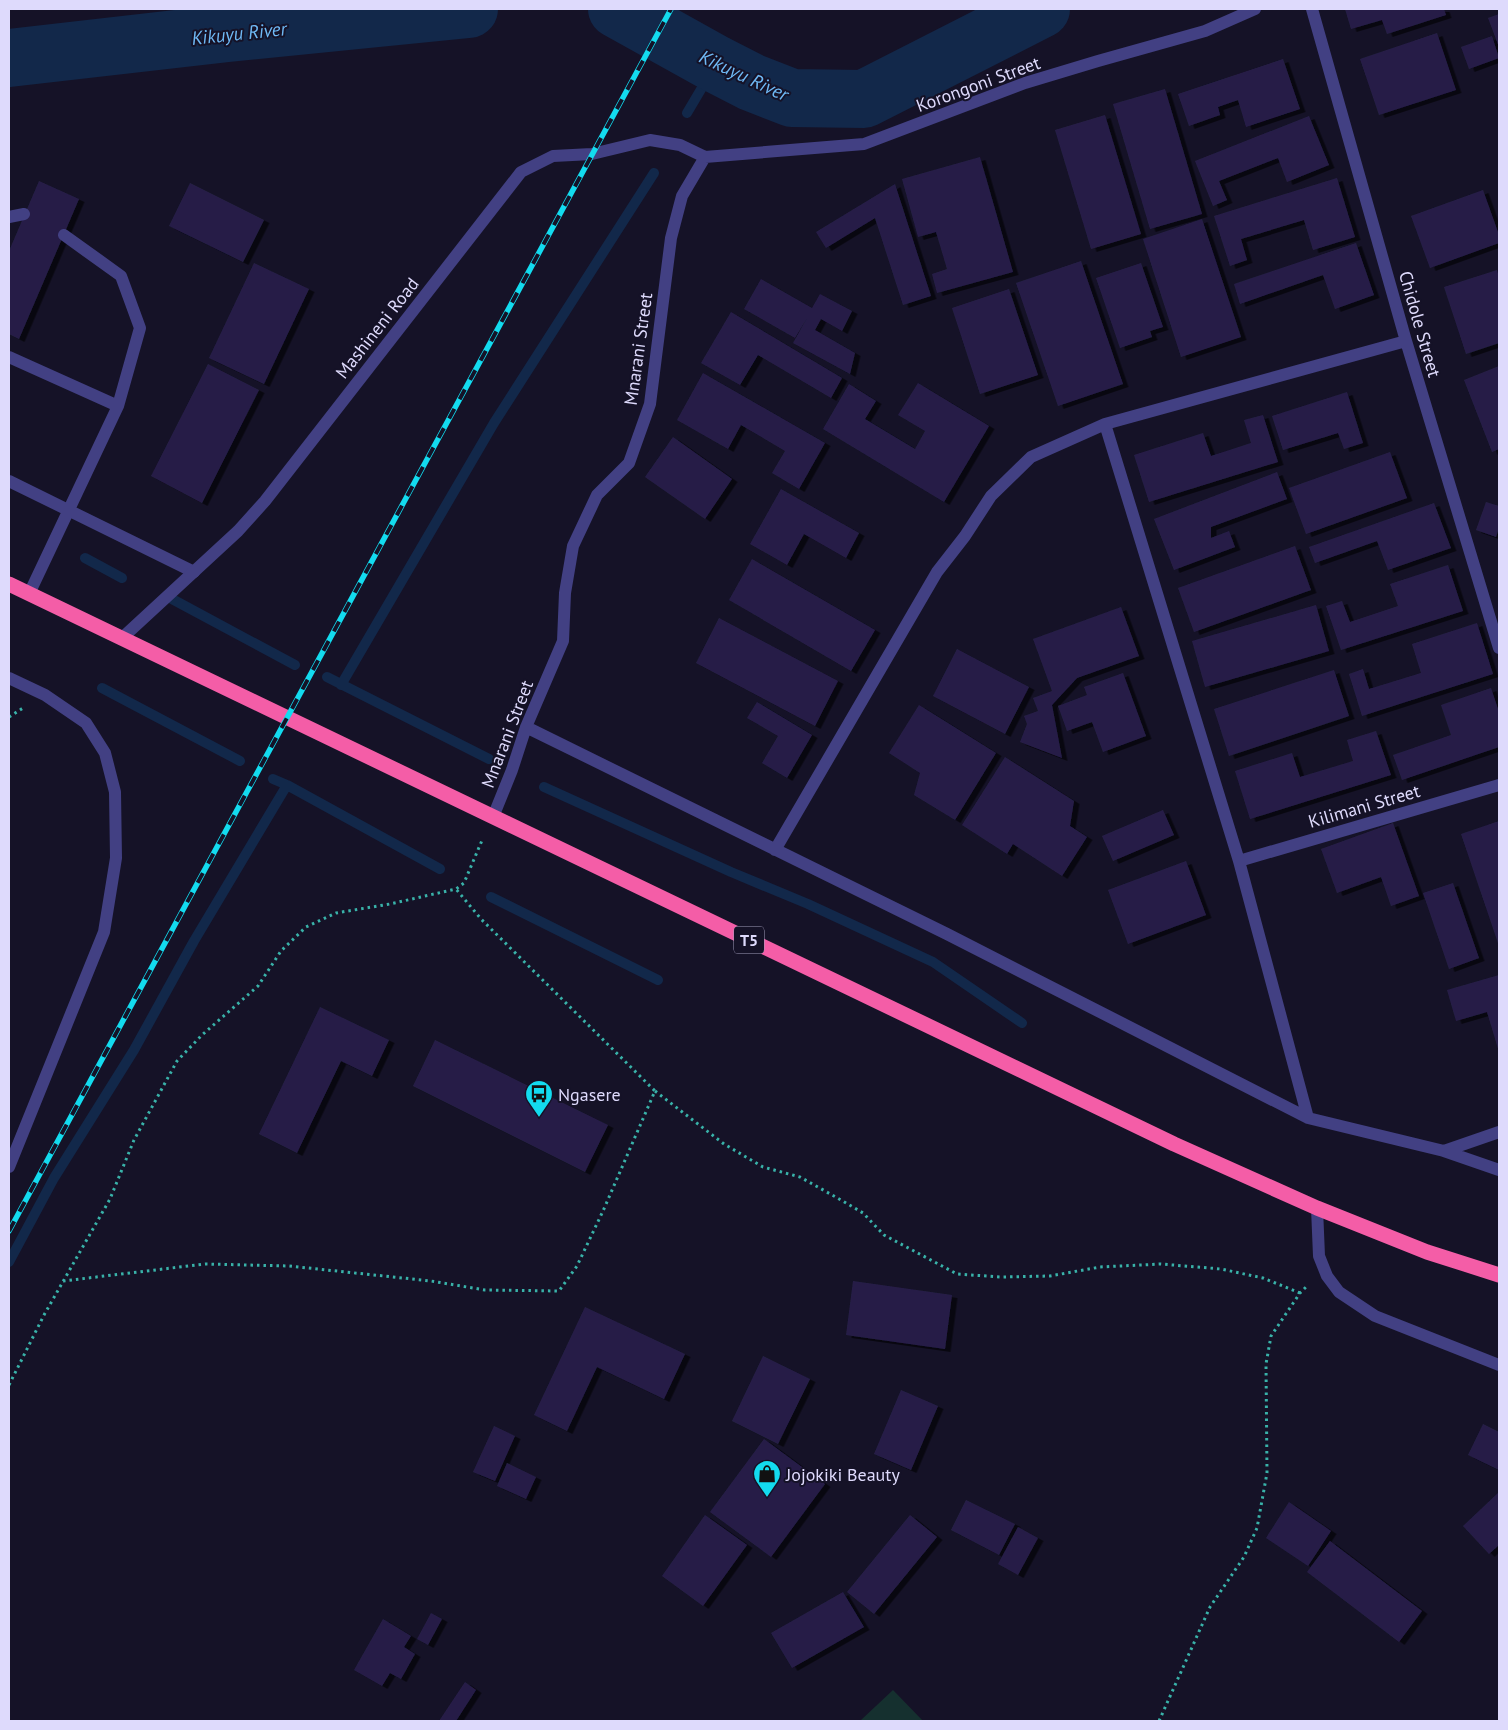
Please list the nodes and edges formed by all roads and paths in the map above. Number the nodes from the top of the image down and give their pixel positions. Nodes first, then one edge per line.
1 (1255, 9) edge
2 (1312, 9) edge
3 (705, 157) junction
4 (24, 214) dead end
5 (9, 217) edge
6 (64, 235) dead end
7 (1406, 341) junction
8 (9, 357) edge
9 (118, 406) junction
10 (1105, 424) junction
11 (9, 481) edge
12 (69, 509) junction
13 (194, 572) junction
14 (9, 584) edge
15 (29, 594) junction
16 (121, 638) junction
17 (1499, 648) edge
18 (9, 678) edge
19 (526, 727) junction
20 (1499, 784) edge
21 (493, 817) junction
22 (775, 850) junction
23 (1239, 861) junction
24 (456, 889) junction
25 (655, 1091) junction
26 (1308, 1118) junction
27 (1499, 1132) edge
28 (1444, 1151) junction
29 (9, 1167) edge
30 (1499, 1170) edge
31 (1317, 1208) junction
32 (1327, 1276) junction
33 (1499, 1276) edge
34 (63, 1281) junction
35 (1300, 1293) junction
36 (1499, 1365) edge
37 (9, 1385) edge
38 (1159, 1721) edge

1 - 3 street, Korongoni Street
2 - 7 street, Chidole Street
3 - 13 street, Mashineni Road
3 - 19 street, Mnarani Street
4 - 5 street
6 - 9 street
7 - 10 street
7 - 17 street, Chidole Street
8 - 9 street
9 - 12 street
10 - 22 street
10 - 23 street
11 - 12 street
12 - 13 street
12 - 15 street
13 - 16 street, Mashineni Road
14 - 15 highway, T5
15 - 16 highway, T5
16 - 21 highway, T5
18 - 29 street
19 - 21 street, Mnarani Street
19 - 22 street
20 - 23 street, Kilimani Street
21 - 24 path
21 - 31 highway, T5
22 - 26 street
23 - 26 street
24 - 25 path
24 - 34 path
25 - 34 path
25 - 35 path
26 - 28 street
27 - 28 street
28 - 30 street
31 - 32 street
31 - 33 highway, T5
32 - 35 path
32 - 36 street
34 - 37 path
35 - 38 path

